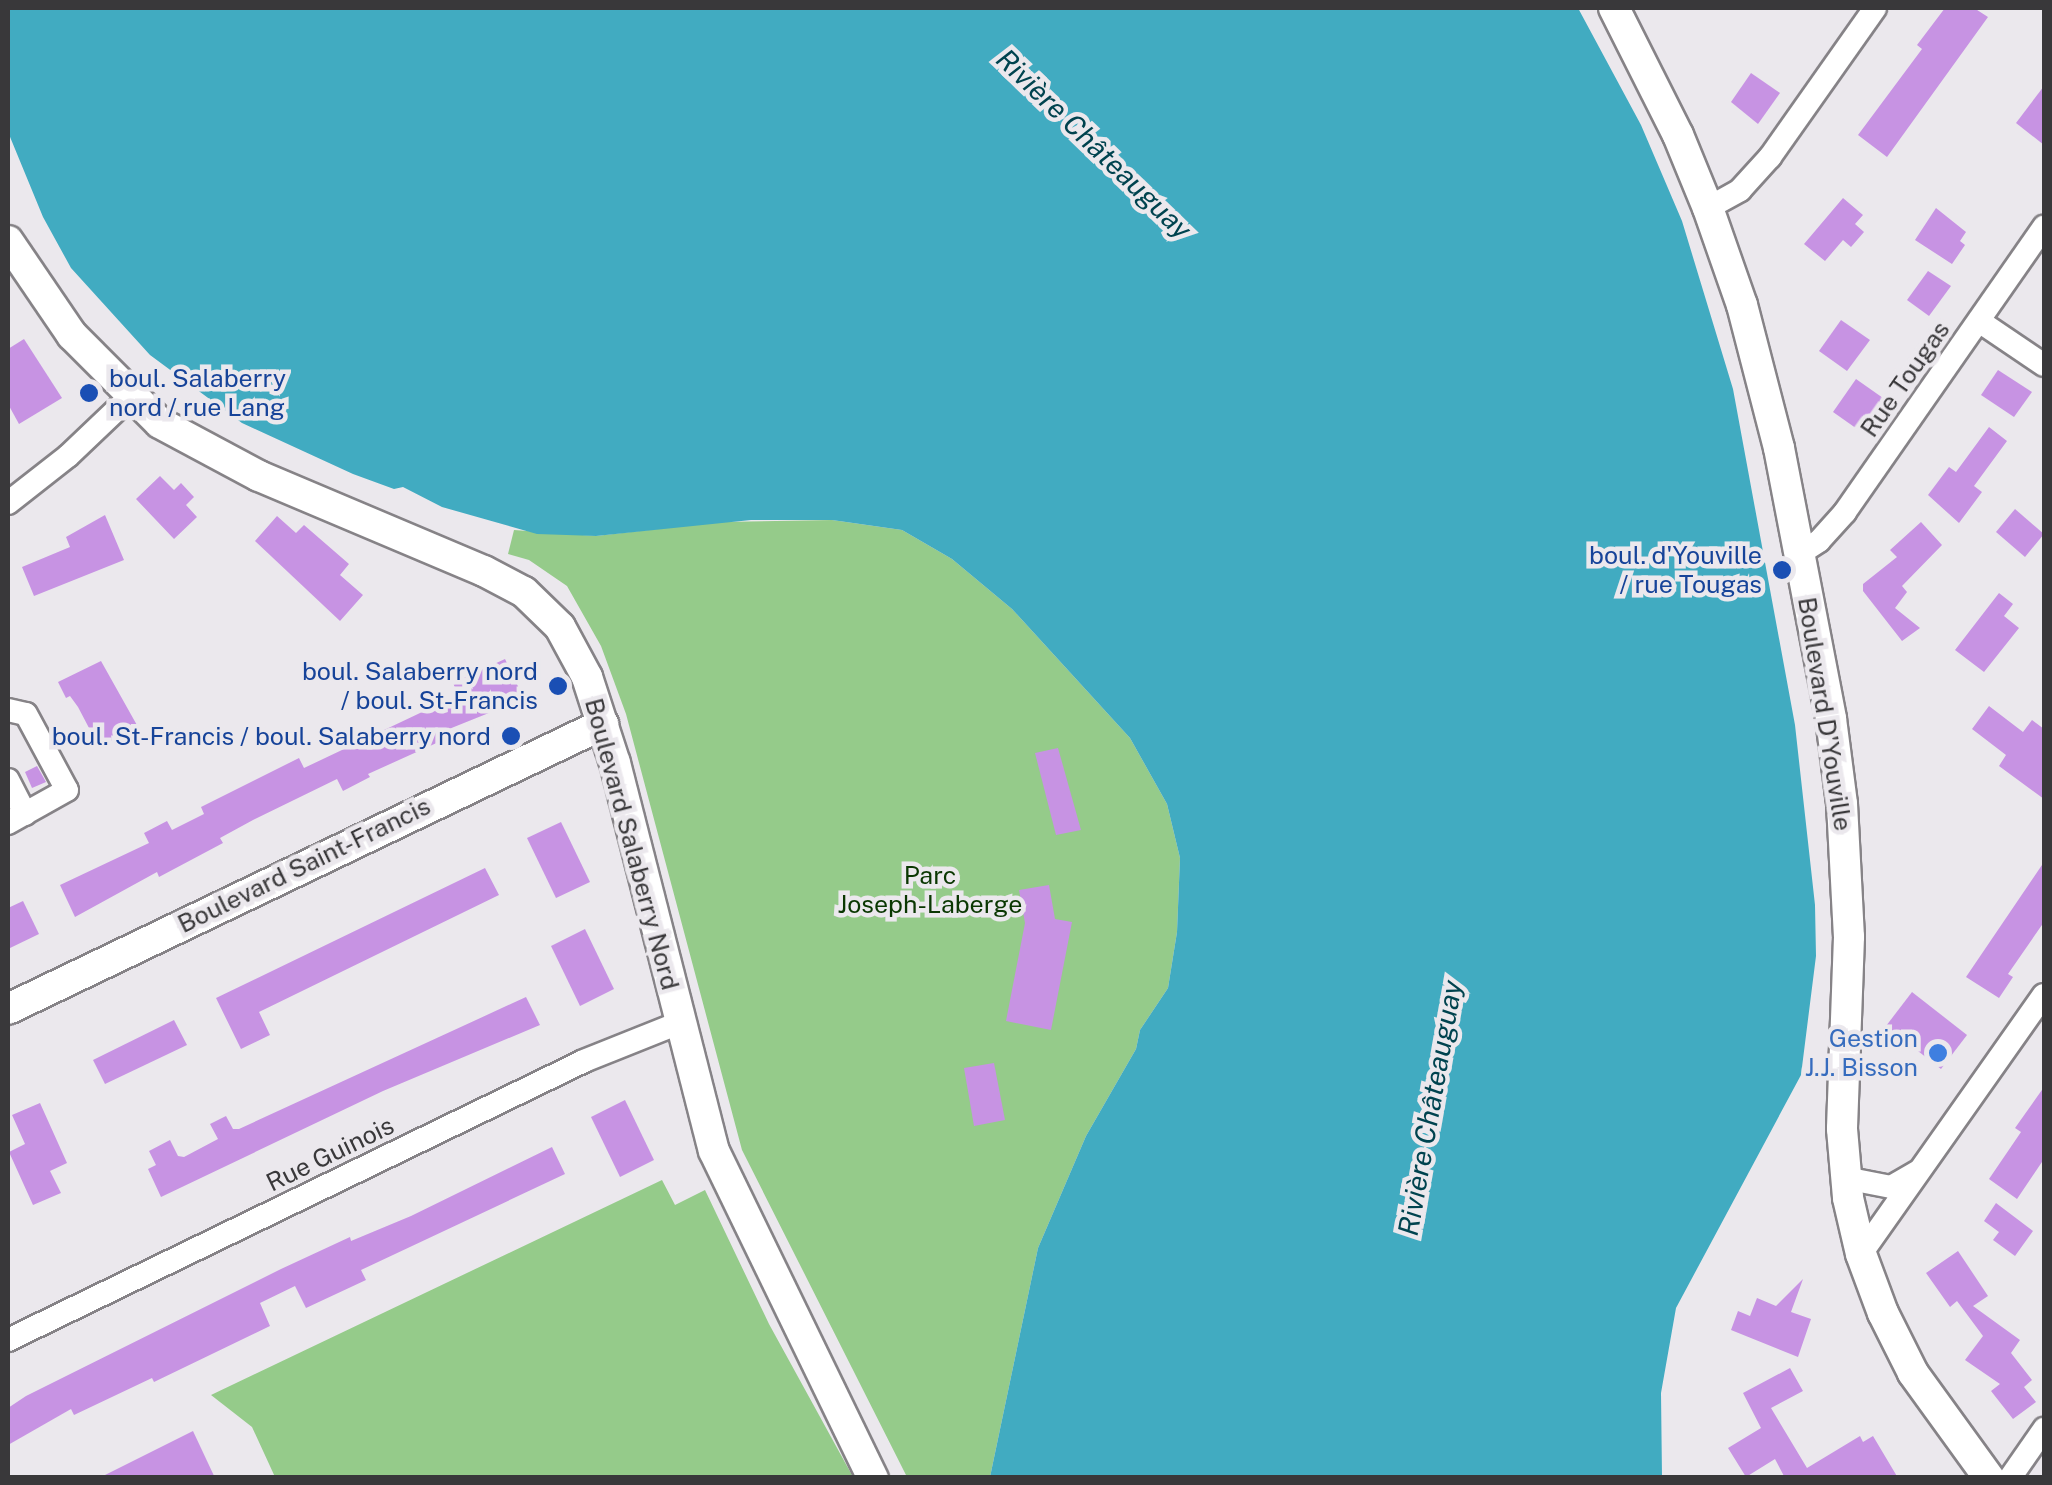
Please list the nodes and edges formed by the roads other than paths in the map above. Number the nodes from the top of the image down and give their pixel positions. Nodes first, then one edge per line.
1 (1614, 8) edge
2 (1875, 8) edge
3 (1708, 208) junction
4 (2044, 226) edge
5 (8, 241) edge
6 (1979, 321) junction
7 (2044, 366) edge
8 (130, 397) junction
9 (8, 502) edge
10 (1799, 554) junction
11 (8, 710) edge
12 (603, 724) junction
13 (8, 780) edge
14 (16, 819) edge
15 (2044, 995) edge
16 (8, 1010) edge
17 (679, 1023) junction
18 (1926, 1166) junction
19 (1845, 1178) junction
20 (1860, 1254) junction
21 (8, 1340) edge
22 (2044, 1429) edge
23 (874, 1478) edge
24 (1989, 1478) edge
25 (2010, 1478) edge

1 - 3 street, Boulevard D'Youville
2 - 3 street
3 - 10 street, Boulevard D'Youville
4 - 6 street, Rue Tougas
5 - 8 street, Boulevard Salaberry Nord
6 - 7 street
6 - 10 street, Rue Tougas
8 - 9 street
8 - 12 street, Boulevard Salaberry Nord
10 - 19 street, Boulevard D'Youville
11 - 14 street
12 - 16 street, Boulevard Saint-Francis
12 - 17 street, Boulevard Salaberry Nord
13 - 14 street
15 - 18 street
17 - 21 street, Rue Guinois
17 - 23 street, Boulevard Salaberry Nord
18 - 19 street
18 - 20 street
19 - 20 street, Boulevard D'Youville
20 - 24 street, Boulevard D'Youville
22 - 25 street

